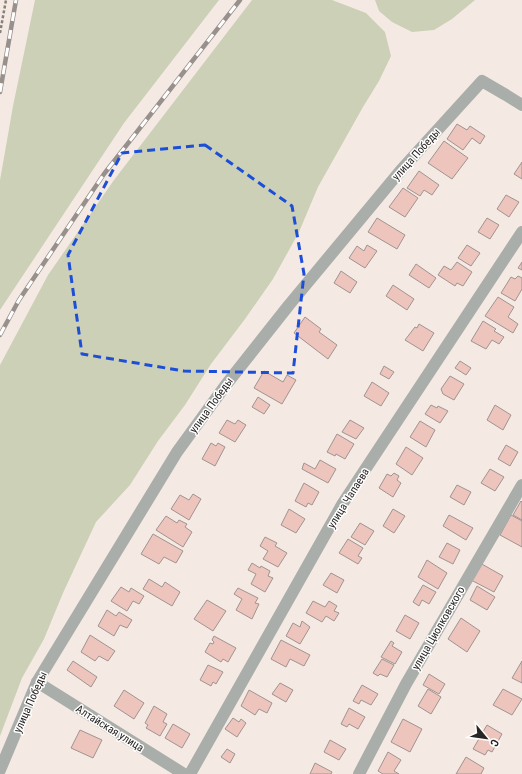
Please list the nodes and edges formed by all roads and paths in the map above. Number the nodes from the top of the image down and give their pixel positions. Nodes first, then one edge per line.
1 (6, 0) edge
2 (0, 33) edge
3 (522, 105) edge
4 (522, 232) edge
5 (522, 485) edge
6 (36, 682) junction
7 (0, 770) edge
8 (184, 774) edge
9 (190, 774) edge
10 (360, 774) edge

1 - 2 path
3 - 6 street, улица Победы
4 - 9 street, улица Чапаева
5 - 10 street, улица Циолковского
6 - 7 street, улица Победы
6 - 8 street, Алтайская улица

